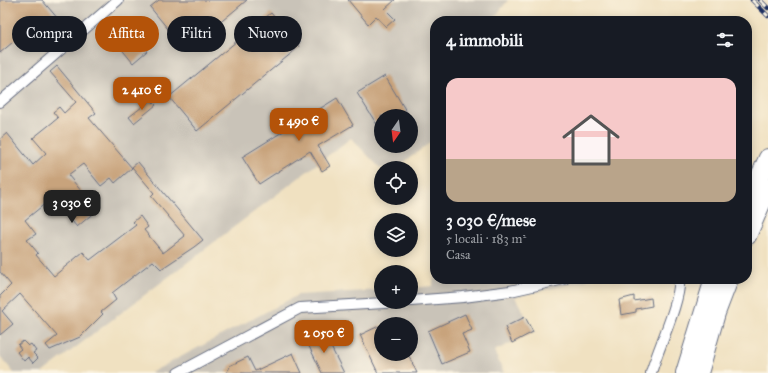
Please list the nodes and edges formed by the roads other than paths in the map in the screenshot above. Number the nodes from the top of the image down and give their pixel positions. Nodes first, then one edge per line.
1 (118, 0) edge
2 (0, 102) edge
3 (768, 158) edge
4 (768, 188) edge
5 (752, 195) edge
6 (752, 225) edge
7 (542, 284) edge
8 (680, 284) edge
9 (720, 284) edge
10 (418, 300) edge
11 (374, 304) edge
12 (710, 311) junction
13 (178, 373) edge
14 (651, 373) edge
15 (684, 373) edge
16 (699, 373) edge

1 - 2 street
3 - 5 highway
4 - 6 highway
7 - 10 street
8 - 14 street
9 - 12 highway
11 - 13 street
12 - 15 highway
12 - 16 highway

